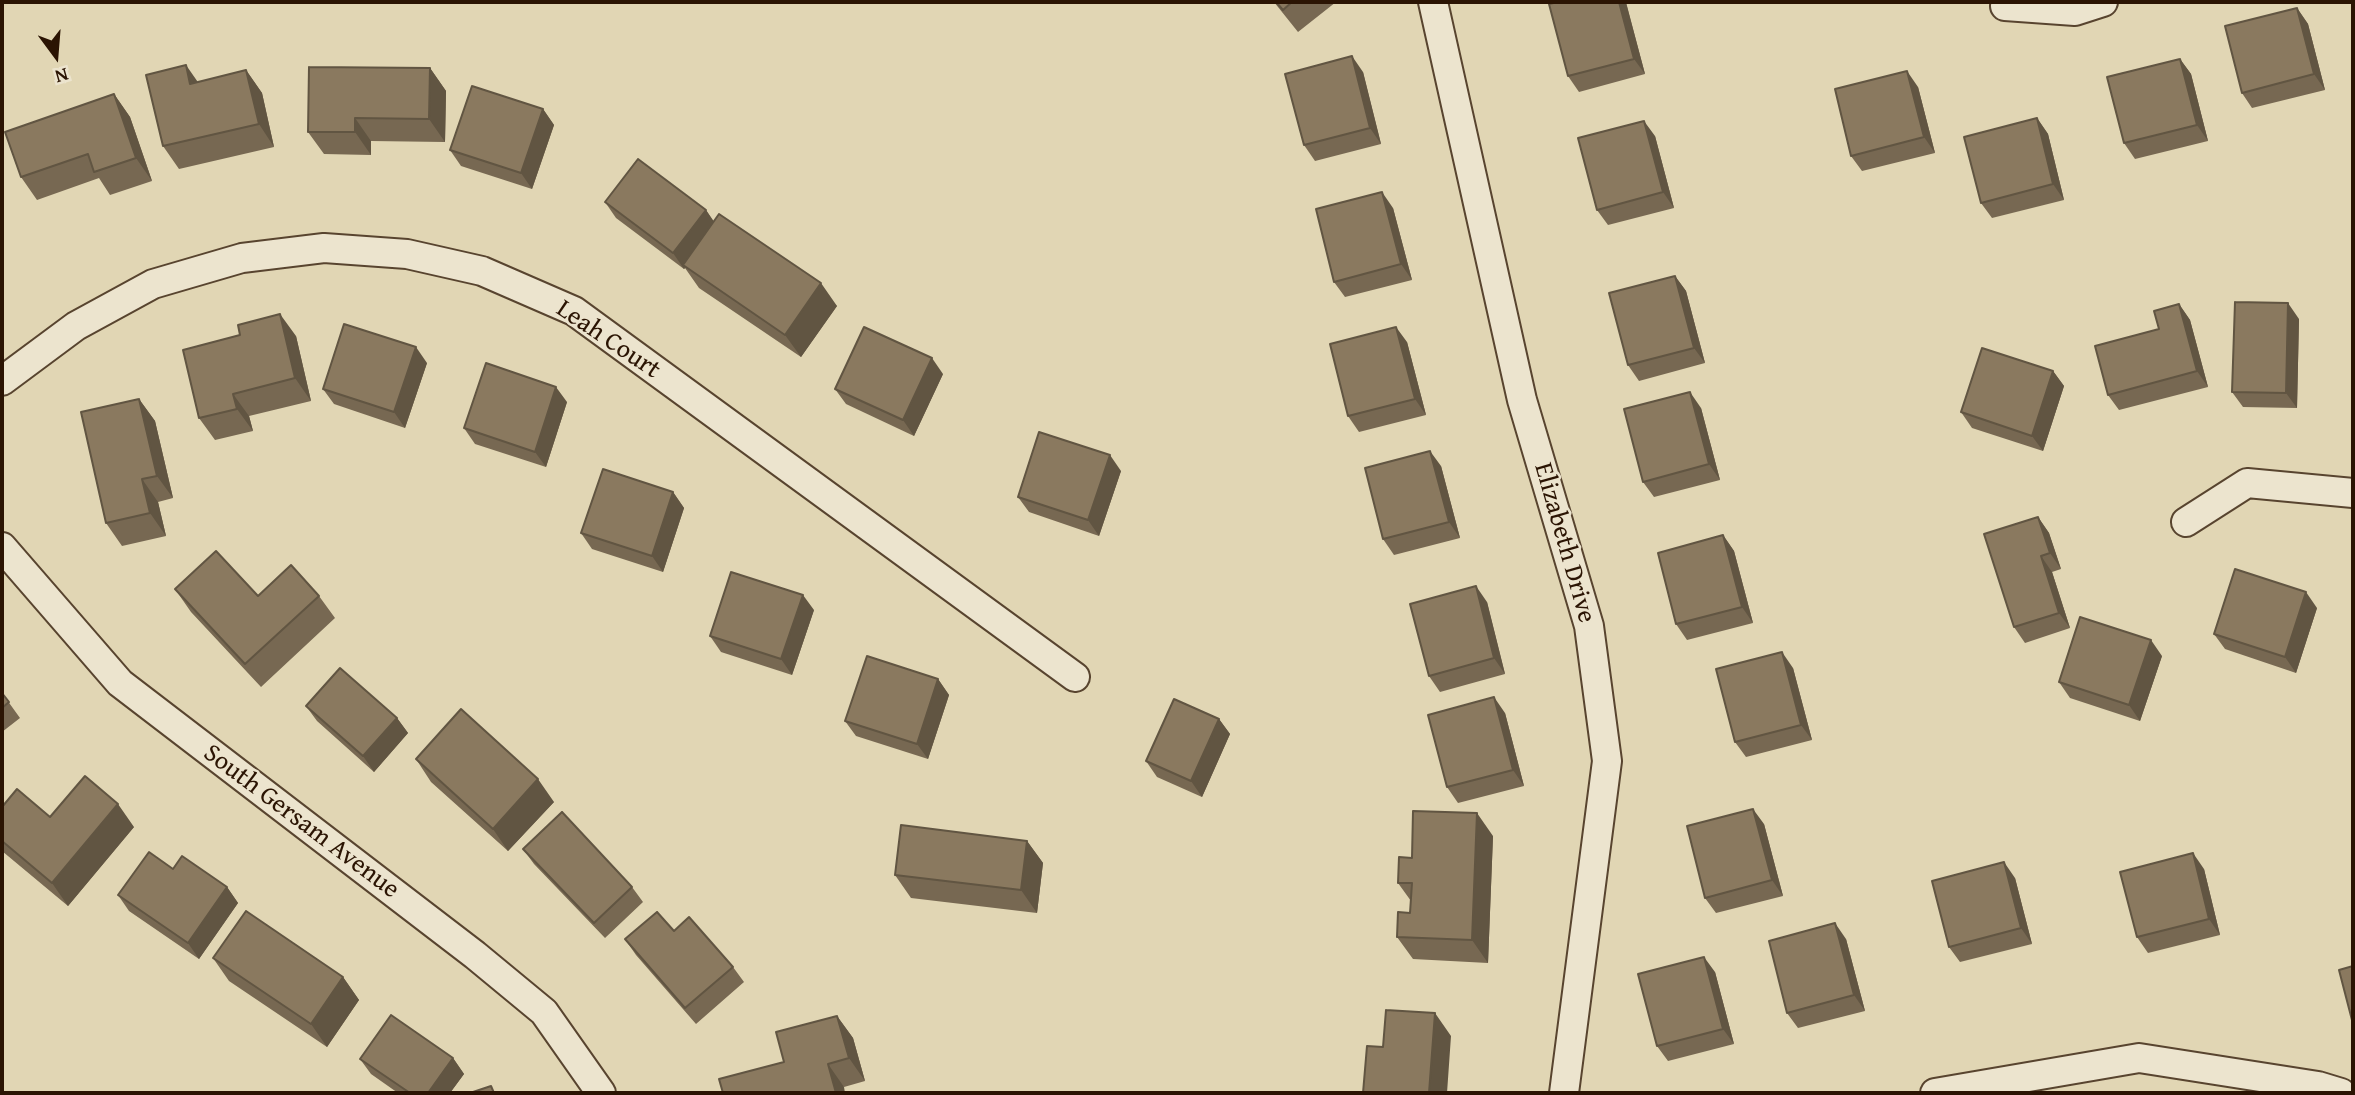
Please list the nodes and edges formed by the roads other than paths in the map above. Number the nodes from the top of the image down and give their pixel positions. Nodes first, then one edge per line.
1 (1433, 2) edge
2 (2103, 2) edge
3 (2005, 6) dead end
4 (2, 380) edge
5 (2353, 493) edge
6 (2186, 522) dead end
7 (2, 547) edge
8 (1075, 677) dead end
9 (601, 1093) edge
10 (1564, 1093) edge
11 (1935, 1093) edge
12 (2341, 1093) edge

1 - 10 street, Elizabeth Drive
2 - 3 street
4 - 8 street, Leah Court
5 - 6 street
7 - 9 street, South Gersam Avenue
11 - 12 street

